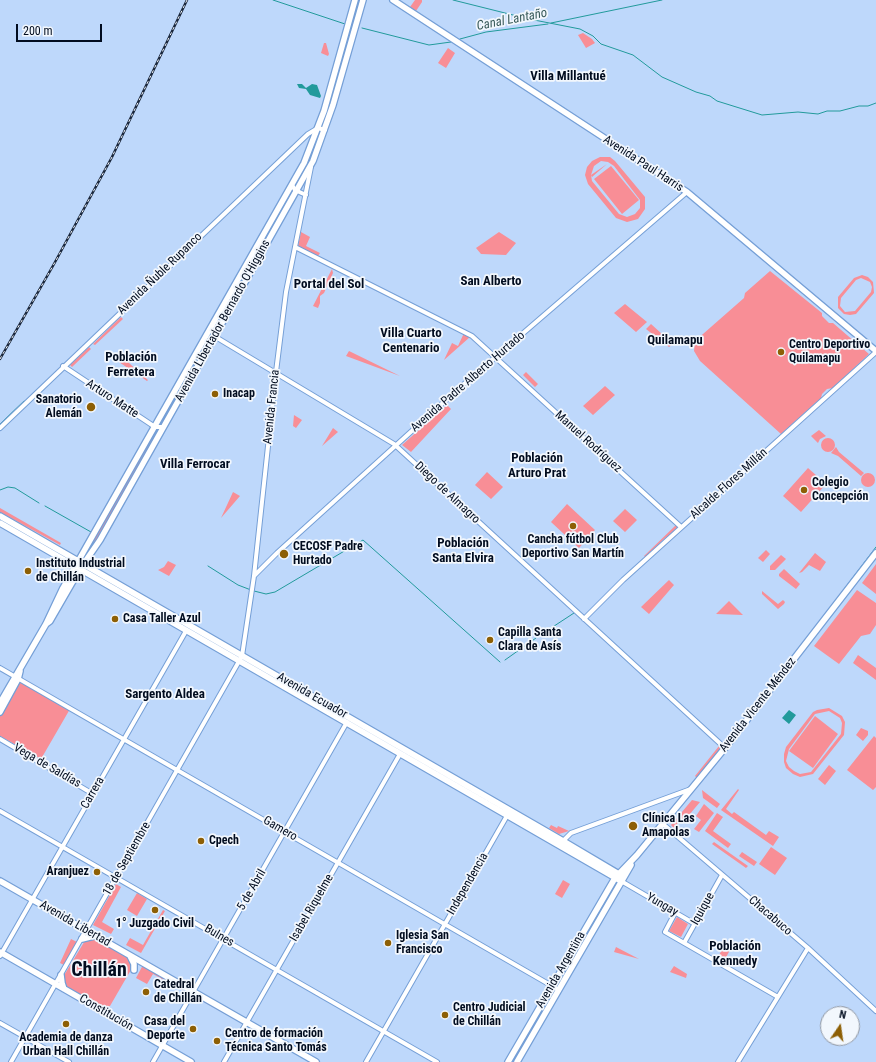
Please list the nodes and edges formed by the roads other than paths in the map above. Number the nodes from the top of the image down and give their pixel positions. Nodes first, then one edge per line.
1 (356, 0) edge
2 (363, 0) edge
3 (393, 0) edge
4 (336, 68) junction
5 (344, 70) junction
6 (318, 128) junction
7 (325, 130) junction
8 (313, 161) junction
9 (292, 185) junction
10 (296, 190) junction
11 (687, 192) junction
12 (306, 195) junction
13 (295, 247) junction
14 (252, 255) junction
15 (258, 259) junction
16 (214, 336) junction
17 (876, 352) edge
18 (494, 358) junction
19 (63, 366) junction
20 (276, 372) junction
21 (161, 416) junction
22 (168, 419) junction
23 (155, 427) junction
24 (0, 428) edge
25 (163, 428) junction
26 (396, 446) junction
27 (0, 516) edge
28 (0, 523) edge
29 (681, 527) junction
30 (876, 553) edge
31 (81, 562) junction
32 (78, 568) junction
33 (254, 576) junction
34 (584, 619) junction
35 (194, 628) junction
36 (186, 631) junction
37 (241, 658) junction
38 (0, 668) edge
39 (17, 678) junction
40 (302, 690) junction
41 (293, 692) junction
42 (0, 703) edge
43 (0, 712) edge
44 (349, 717) junction
45 (346, 723) junction
46 (0, 740) edge
47 (124, 740) junction
48 (399, 746) junction
49 (725, 748) junction
50 (399, 753) junction
51 (178, 770) junction
52 (692, 789) junction
53 (93, 794) junction
54 (0, 810) edge
55 (508, 813) junction
56 (663, 824) junction
57 (285, 832) junction
58 (563, 841) junction
59 (62, 846) junction
60 (338, 862) junction
61 (722, 875) junction
62 (117, 878) junction
63 (615, 878) junction
64 (622, 878) junction
65 (0, 881) edge
66 (32, 900) junction
67 (675, 913) junction
68 (445, 924) junction
69 (695, 924) junction
70 (86, 930) junction
71 (96, 936) junction
72 (82, 939) junction
73 (224, 939) junction
74 (684, 943) junction
75 (808, 948) junction
76 (1, 954) edge
77 (130, 955) junction
78 (134, 970) dead end
79 (277, 970) junction
80 (61, 975) junction
81 (56, 984) junction
82 (552, 986) junction
83 (64, 989) junction
84 (559, 990) junction
85 (194, 992) junction
86 (778, 997) junction
87 (876, 1011) edge
88 (247, 1022) junction
89 (0, 1023) edge
90 (384, 1031) junction
91 (25, 1037) junction
92 (162, 1045) junction
93 (11, 1062) edge
94 (69, 1062) edge
95 (153, 1062) edge
96 (192, 1062) edge
97 (224, 1062) edge
98 (316, 1062) edge
99 (366, 1062) edge
100 (437, 1062) edge
101 (508, 1062) edge
102 (517, 1062) edge
103 (738, 1062) edge

1 - 4 main road, Avenida Libertador Bernardo O'Higgins
2 - 5 main road, Avenida Libertador Bernardo O'Higgins
3 - 11 main road, Avenida Paul Harris
4 - 5 main road
4 - 6 main road, Avenida Libertador Bernardo O'Higgins
5 - 7 main road, Avenida Libertador Bernardo O'Higgins
6 - 7 street
6 - 9 main road, Avenida Libertador Bernardo O'Higgins
6 - 19 street, Avenida Ñuble Rupanco
7 - 8 main road, Avenida Libertador Bernardo O'Higgins
8 - 10 main road, Avenida Libertador Bernardo O'Higgins
8 - 12 street, Avenida Francia
9 - 10 street
9 - 14 main road, Avenida Libertador Bernardo O'Higgins
10 - 12 street
10 - 15 main road, Avenida Libertador Bernardo O'Higgins
11 - 17 main road, Avenida Paul Harris
11 - 18 street, Avenida Padre Alberto Hurtado
12 - 13 street, Avenida Francia
13 - 18 street, Manuel Rodríguez
13 - 20 street, Avenida Francia
14 - 15 main road
14 - 21 main road, Avenida Libertador Bernardo O'Higgins
15 - 16 main road, Avenida Libertador Bernardo O'Higgins
16 - 20 street, Diego de Almagro
16 - 22 main road, Avenida Libertador Bernardo O'Higgins
17 - 29 street, Alcalde Flores Millán
18 - 26 street, Avenida Padre Alberto Hurtado
18 - 29 street, Manuel Rodríguez
19 - 23 street, Arturo Matte
19 - 24 street, Avenida Ñuble Rupanco
20 - 26 street, Diego de Almagro
20 - 33 street, Avenida Francia
21 - 22 main road
21 - 23 main road, Avenida Libertador Bernardo O'Higgins
22 - 25 main road, Avenida Libertador Bernardo O'Higgins
23 - 25 street, Arturo Matte
23 - 31 main road, Avenida Libertador Bernardo O'Higgins
25 - 31 main road, Avenida Libertador Bernardo O'Higgins
26 - 33 street, Avenida Padre Alberto Hurtado
26 - 34 street, Diego de Almagro
27 - 31 main road, Avenida Ecuador
28 - 32 main road, Avenida Ecuador
29 - 34 street, Alcalde Flores Millán
30 - 49 main road, Avenida Vicente Méndez
31 - 32 main road, Avenida Libertador Bernardo O'Higgins
31 - 35 main road, Avenida Ecuador
32 - 36 main road, Avenida Ecuador
32 - 39 main road, Avenida Libertador Bernardo O'Higgins
33 - 37 street, Avenida Francia
34 - 49 street, Diego de Almagro
35 - 36 main road
35 - 37 main road, Avenida Ecuador
36 - 37 main road, Avenida Ecuador
36 - 47 street, Carrera
37 - 40 main road, Avenida Ecuador
37 - 41 main road, Avenida Ecuador
37 - 51 street, 18 de Septiembre
38 - 39 street, Gamero
39 - 42 main road, Avenida Libertador Bernardo O'Higgins
39 - 43 main road, Avenida Libertador Bernardo O'Higgins
39 - 47 street, Gamero
40 - 41 main road
40 - 44 main road, Avenida Ecuador
41 - 45 main road, Avenida Ecuador
44 - 45 street, 5 de Abril
44 - 48 main road, Avenida Ecuador
45 - 50 main road, Avenida Ecuador
45 - 57 street, 5 de Abril
46 - 53 street, Vega de Saldías
47 - 51 street, Gamero
47 - 53 street, Carrera
48 - 50 main road
48 - 55 main road, Avenida Ecuador
49 - 52 main road, Avenida Vicente Méndez
50 - 55 main road, Avenida Ecuador
50 - 60 street, Isabel Riquelme
51 - 57 street, Gamero
51 - 62 street, 18 de Septiembre
52 - 56 main road, Avenida Vicente Méndez
52 - 58 street
53 - 59 street, Carrera
54 - 59 street, Bulnes
55 - 58 main road, Avenida Ecuador
55 - 63 main road, Avenida Ecuador
55 - 68 street, Independencia
56 - 61 street, Chacabuco
56 - 64 main road, Avenida Vicente Méndez
57 - 60 street, Gamero
57 - 73 street, 5 de Abril
58 - 64 main road, Avenida Ecuador
59 - 62 street, Bulnes
59 - 66 street, Carrera
60 - 68 street, Gamero
60 - 79 street, Isabel Riquelme
61 - 69 street, Iquique
61 - 75 street, Chacabuco
62 - 70 street, 18 de Septiembre
62 - 73 street, Bulnes
63 - 64 main road, Avenida Vicente Méndez
63 - 82 main road, Avenida Argentina
64 - 67 street, Yungay
64 - 84 main road, Avenida Argentina
65 - 66 main road, Avenida Libertad
66 - 70 main road, Avenida Libertad
66 - 76 street, Carrera
67 - 69 street, Yungay
67 - 74 street
68 - 82 street, Gamero
68 - 90 street, Independencia
69 - 74 street, Iquique
70 - 71 main road, Avenida Libertad
70 - 72 street, 18 de Septiembre
71 - 72 main road
71 - 77 main road, Avenida Libertad
72 - 80 street, 18 de Septiembre
73 - 79 street, Bulnes
73 - 85 street, 5 de Abril
74 - 86 street
75 - 86 street
75 - 87 street, Chacabuco
76 - 81 main road, Constitución
77 - 78 main road
77 - 85 main road, Avenida Libertad
79 - 88 street, Isabel Riquelme
79 - 90 street, Bulnes
80 - 81 street, 18 de Septiembre
80 - 83 main road
81 - 83 main road, Constitución
81 - 91 street, 18 de Septiembre
82 - 84 street, Gamero
82 - 101 main road, Avenida Argentina
83 - 92 main road, Constitución
84 - 102 main road, Avenida Argentina
85 - 88 main road, Avenida Libertad
85 - 92 street, 5 de Abril
86 - 103 street
88 - 97 street, Isabel Riquelme
88 - 98 main road, Avenida Libertad
89 - 91 street
90 - 99 street, Independencia
90 - 100 street, Bulnes
91 - 93 street, 18 de Septiembre
91 - 94 street
92 - 95 street, 5 de Abril
92 - 96 main road, Constitución

